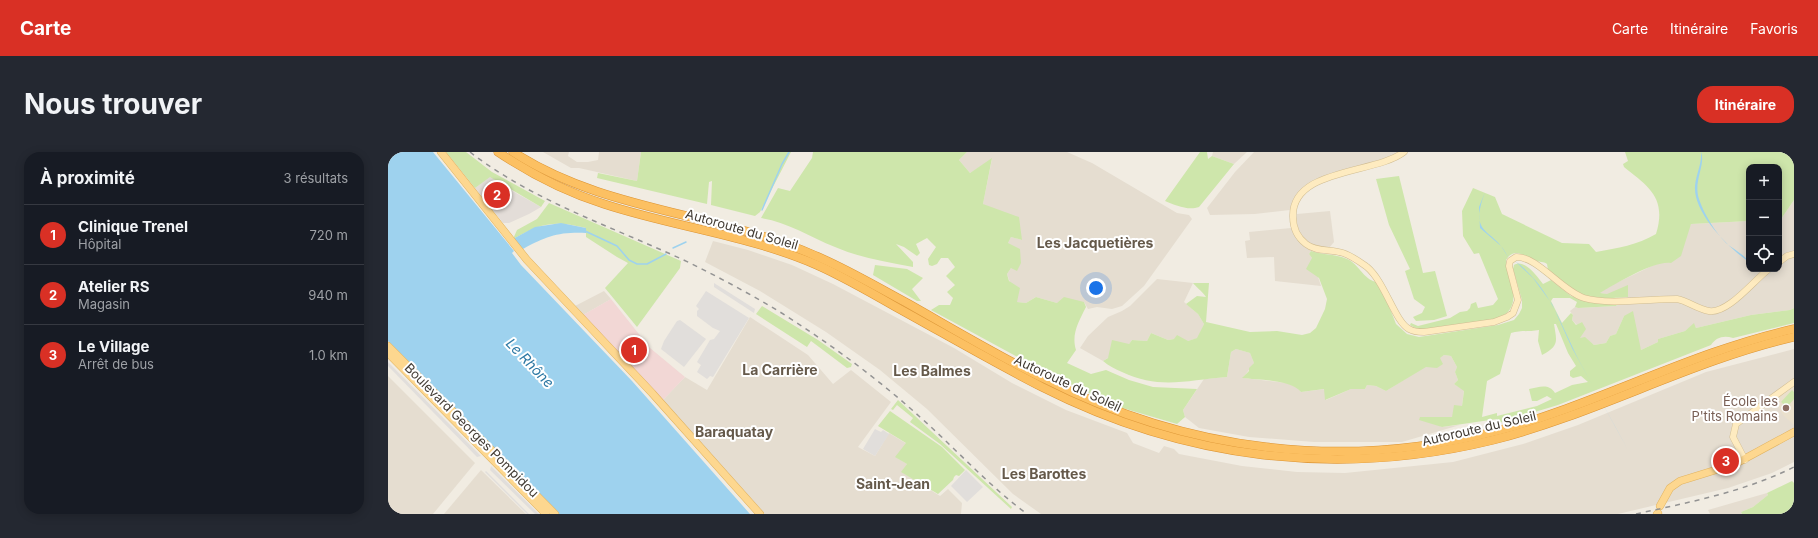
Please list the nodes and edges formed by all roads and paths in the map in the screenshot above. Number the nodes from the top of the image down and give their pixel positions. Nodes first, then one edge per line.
1 (441, 152) edge
2 (498, 152) edge
3 (513, 152) edge
4 (1404, 152) edge
5 (1794, 254) edge
6 (1782, 260) edge
7 (1766, 272) edge
8 (1794, 329) edge
9 (1794, 337) edge
10 (388, 346) edge
11 (388, 353) edge
12 (1794, 382) edge
13 (1794, 432) edge
14 (1745, 460) junction
15 (1659, 508) edge
16 (546, 514) edge
17 (555, 514) edge
18 (760, 514) edge

1 - 18 main road
2 - 9 highway, Autoroute du Soleil
3 - 8 highway, Autoroute du Soleil
4 - 7 main road
5 - 6 main road
10 - 17 main road, Boulevard Georges Pompidou
11 - 16 main road, Boulevard Georges Pompidou
12 - 14 main road
13 - 14 main road
14 - 15 main road

